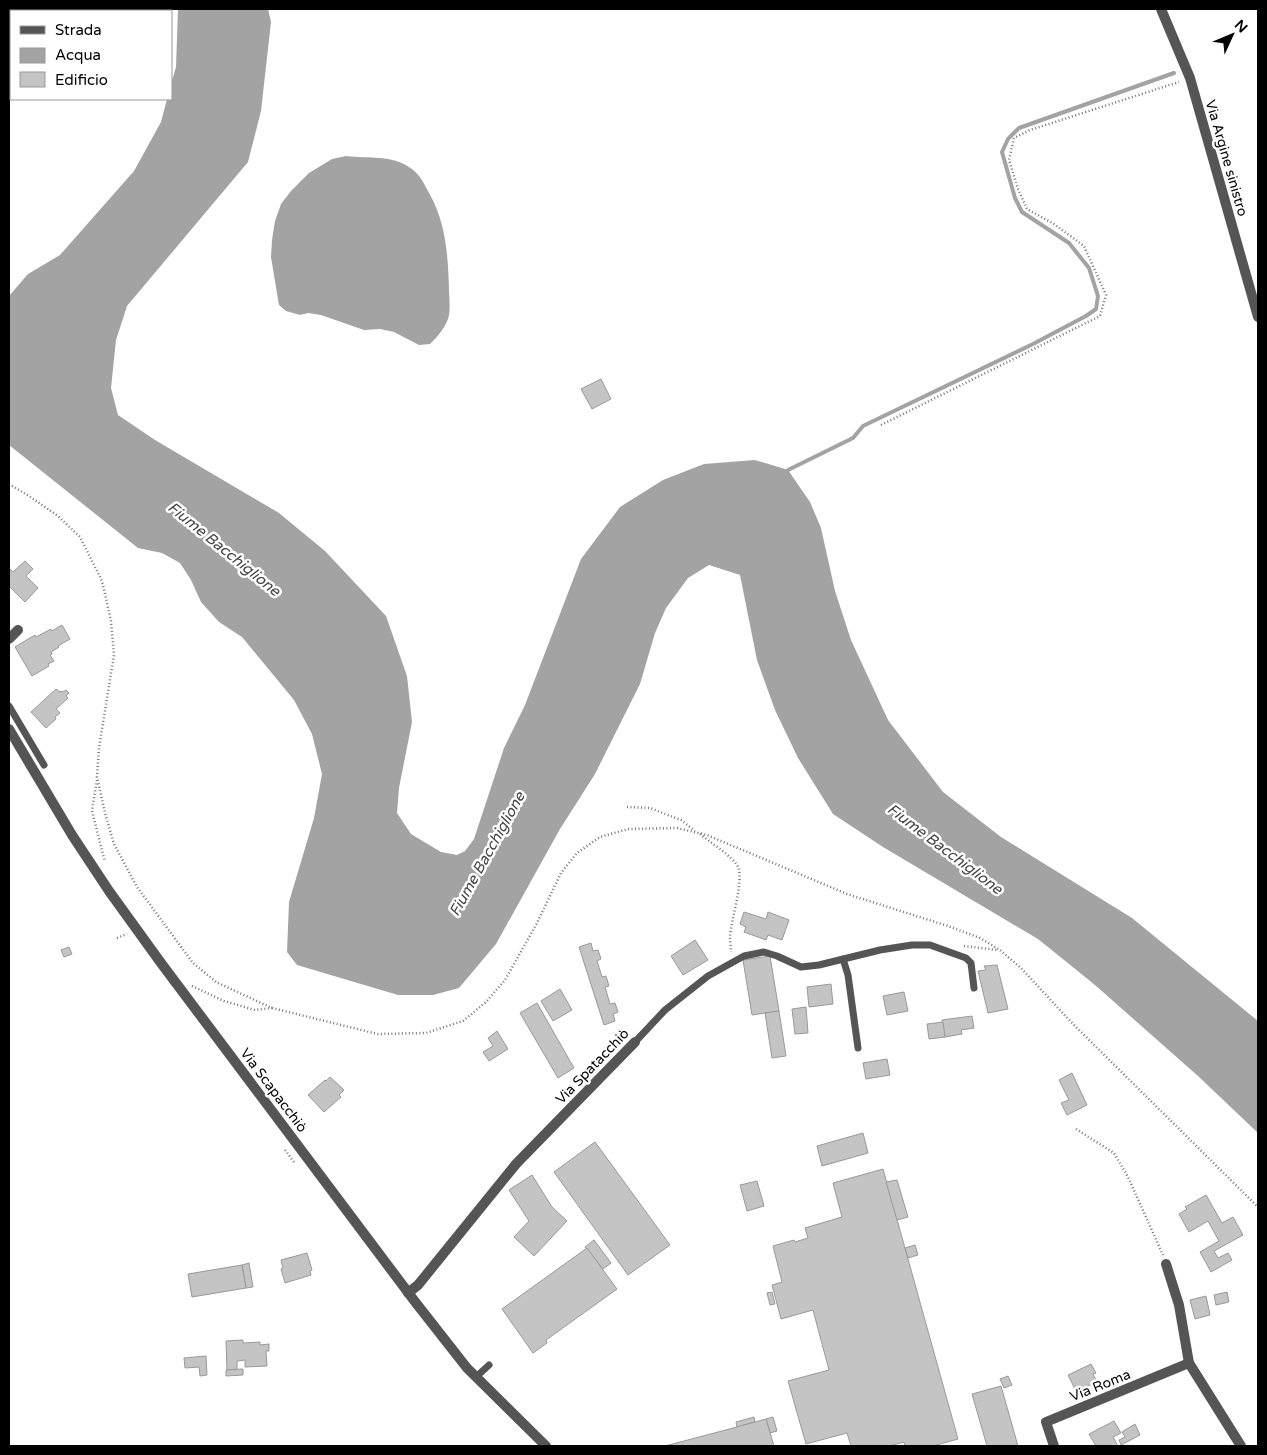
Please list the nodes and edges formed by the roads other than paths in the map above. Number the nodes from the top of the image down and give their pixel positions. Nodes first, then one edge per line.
1 (1161, 9) edge
2 (1258, 318) edge
3 (18, 630) dead end
4 (9, 639) edge
5 (9, 706) edge
6 (9, 729) edge
7 (44, 765) dead end
8 (843, 959) junction
9 (974, 988) dead end
10 (635, 1042) joint
11 (858, 1048) dead end
12 (1166, 1264) road end
13 (408, 1293) junction
14 (1189, 1363) junction
15 (489, 1365) dead end
16 (476, 1377) junction
17 (546, 1446) edge
18 (1054, 1446) edge
19 (1241, 1446) edge

1 - 2 street, Via Argine sinistro
3 - 4 street
5 - 7 lane
6 - 13 street, Via Scapacchiò
8 - 9 lane, Via Spatacchiò
8 - 10 lane, Via Spatacchiò
8 - 11 lane
10 - 13 street, Via Spatacchiò
12 - 14 street
13 - 16 street, Via Scapacchiò
14 - 18 street, Via Roma
14 - 19 street
15 - 16 lane
16 - 17 street, Via Scapacchiò

